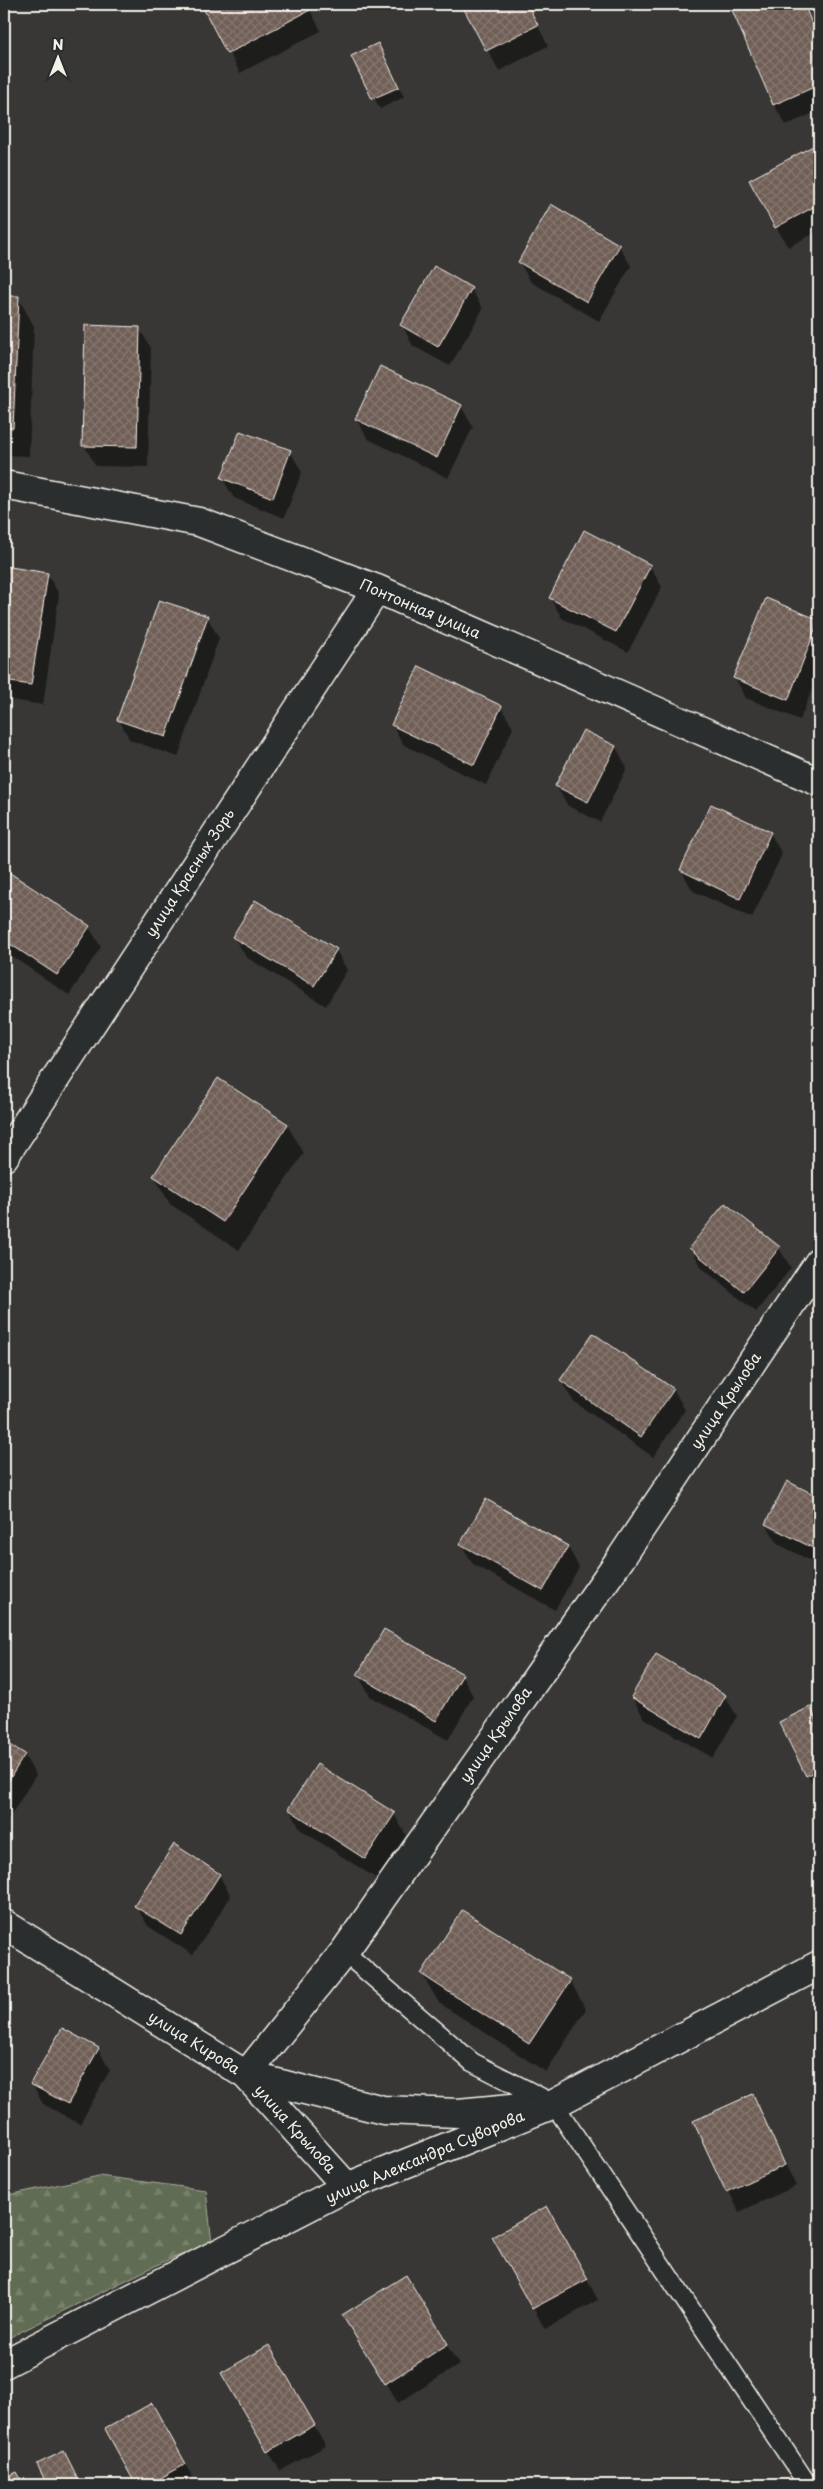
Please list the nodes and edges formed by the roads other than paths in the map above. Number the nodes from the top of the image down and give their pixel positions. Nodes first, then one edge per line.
1 (4, 485) edge
2 (377, 589) junction
3 (819, 782) edge
4 (4, 1157) edge
5 (819, 1262) edge
6 (4, 1924) edge
7 (344, 1952) junction
8 (819, 1965) edge
9 (246, 2075) junction
10 (554, 2104) junction
11 (347, 2187) junction
12 (4, 2364) edge
13 (808, 2485) edge

1 - 2 street, Понтонная улица
2 - 3 street, Понтонная улица
2 - 4 street, улица Красных Зорь
5 - 7 street, улица Крылова
6 - 9 street, улица Кирова
7 - 9 street, улица Крылова
7 - 10 lane
8 - 10 street, улица Александра Суворова
9 - 10 street, улица Кирова
9 - 11 street, улица Крылова
10 - 11 street, улица Александра Суворова
10 - 13 lane
11 - 12 street, улица Александра Суворова

